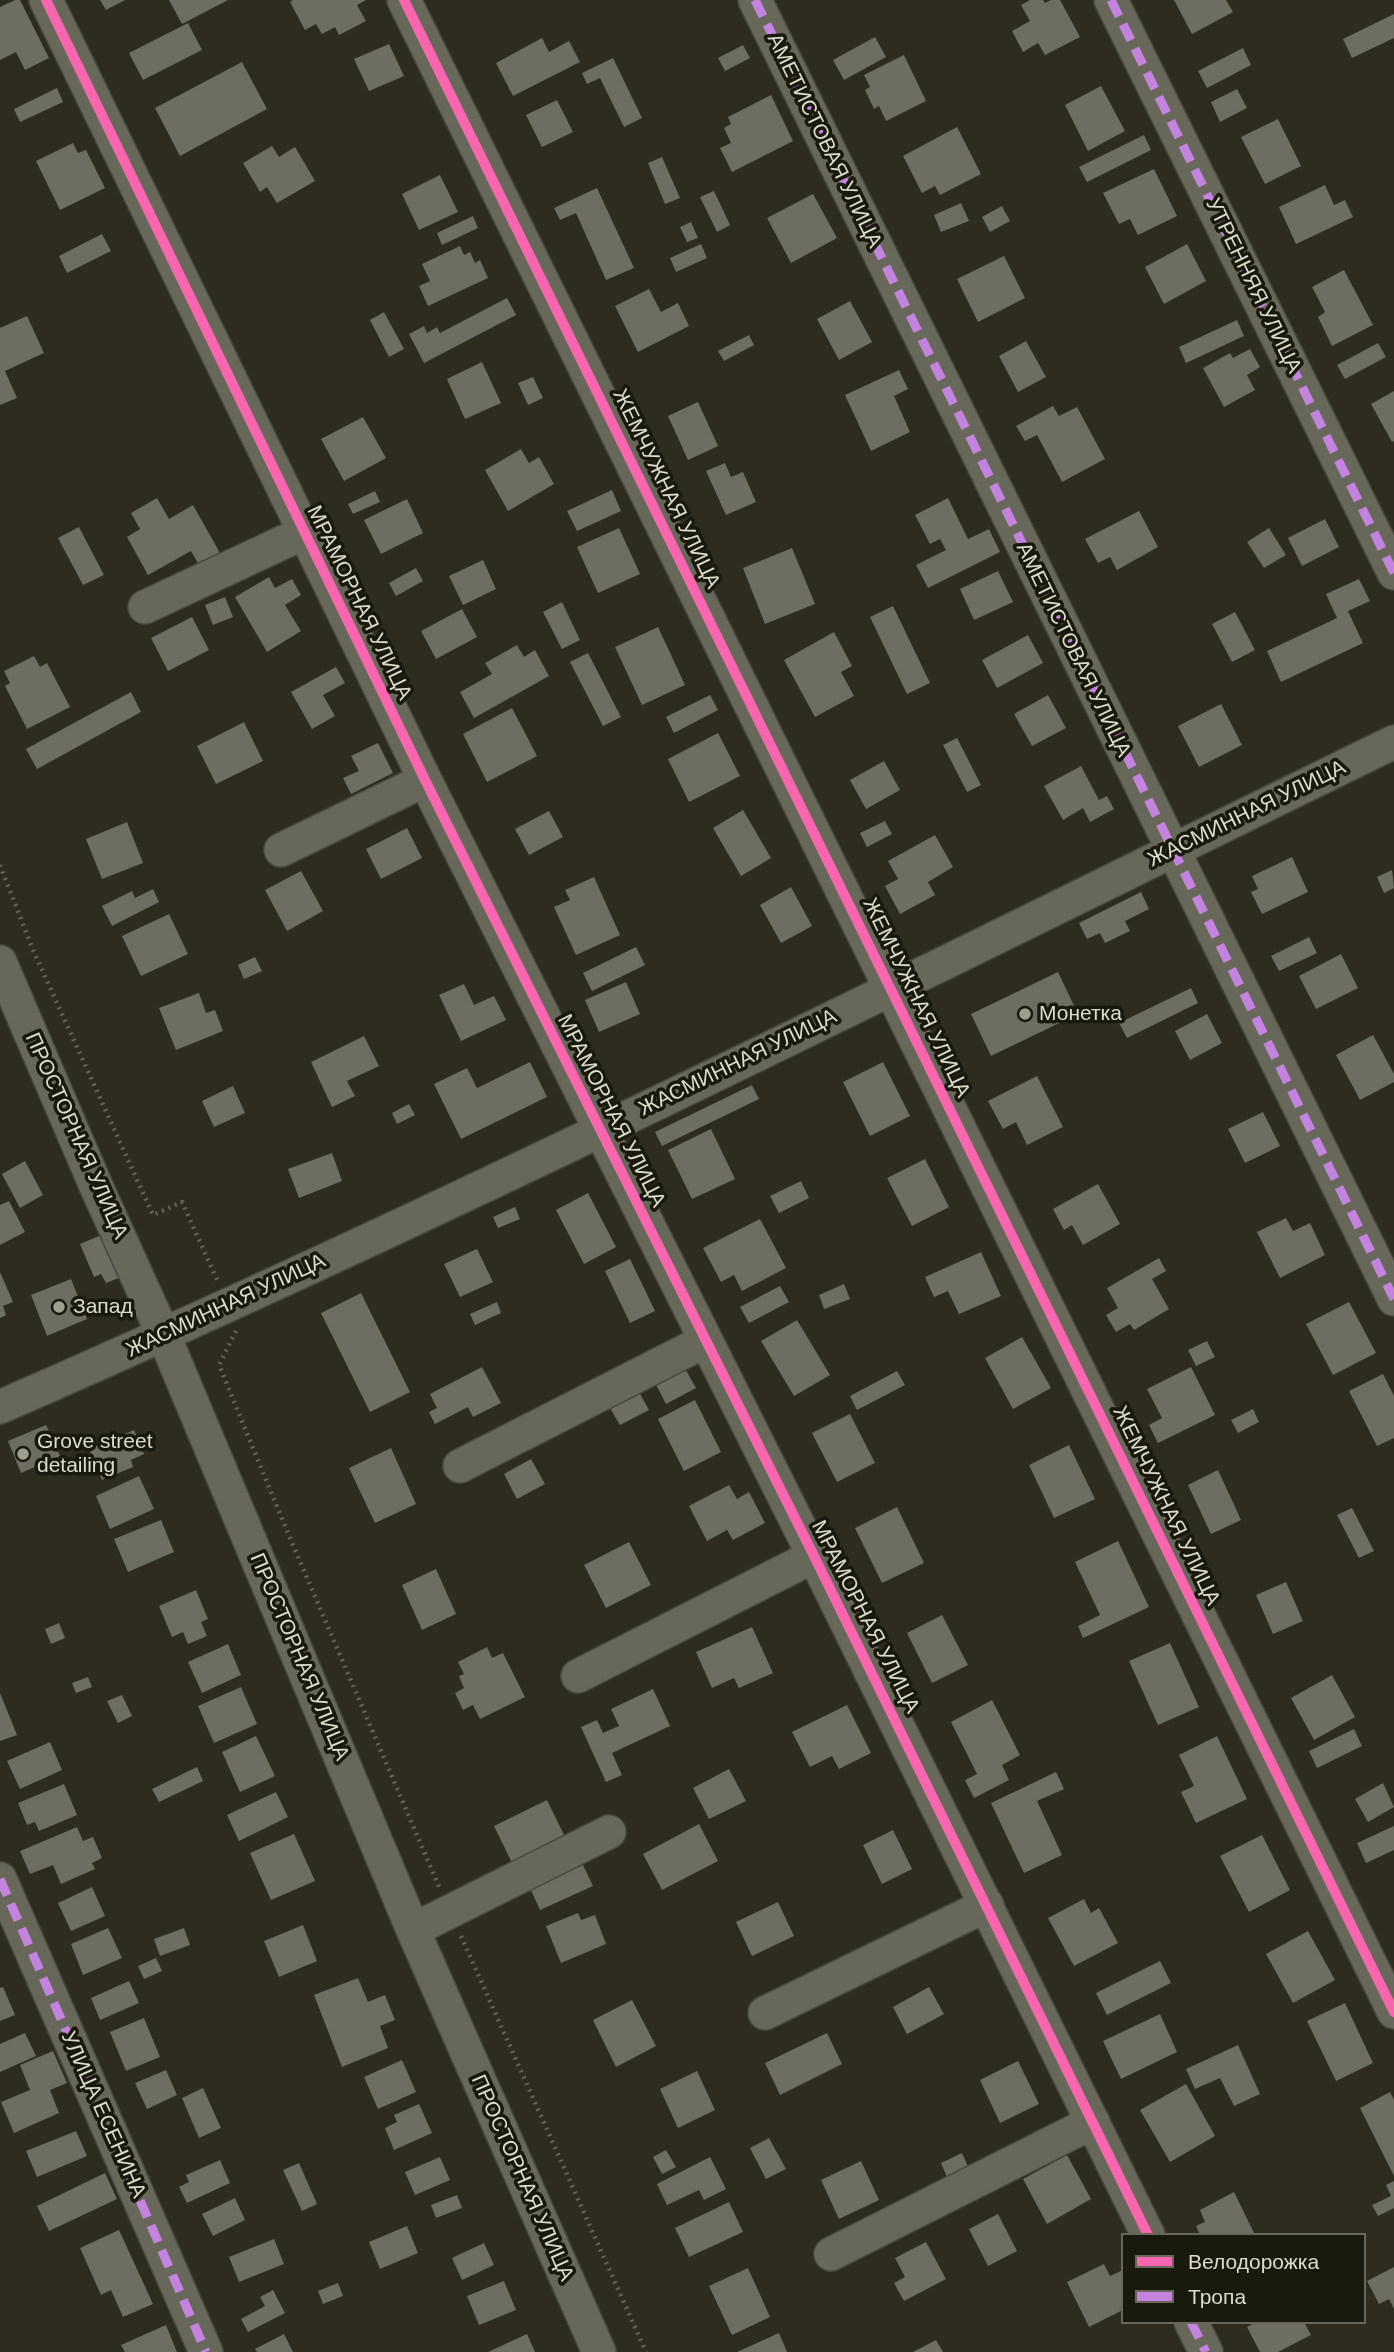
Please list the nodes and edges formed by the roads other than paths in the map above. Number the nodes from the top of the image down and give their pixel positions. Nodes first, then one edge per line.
1 (46, 0) edge
2 (404, 0) edge
3 (755, 0) edge
4 (1111, 0) edge
5 (303, 533) junction
6 (1394, 573) edge
7 (145, 607) dead end
8 (1394, 742) edge
9 (425, 780) junction
10 (281, 850) dead end
11 (1172, 851) junction
12 (0, 962) edge
13 (891, 990) junction
14 (599, 1131) junction
15 (1394, 1298) edge
16 (164, 1335) junction
17 (705, 1341) junction
18 (0, 1407) edge
19 (460, 1466) dead end
20 (814, 1556) junction
21 (578, 1676) dead end
22 (609, 1832) dead end
23 (0, 1879) edge
24 (987, 1905) junction
25 (414, 1930) junction
26 (1394, 2012) edge
27 (765, 2013) dead end
28 (1093, 2122) junction
29 (1147, 2233) edge
30 (831, 2253) dead end
31 (1192, 2324) edge
32 (206, 2352) edge
33 (599, 2352) edge
34 (1206, 2352) edge

1 - 5 street, МРАМОРНАЯ УЛИЦА
2 - 13 street, ЖЕМЧУЖНАЯ УЛИЦА
3 - 11 street, АМЕТИСТОВАЯ УЛИЦА
4 - 6 street, УТРЕННЯЯ УЛИЦА
5 - 7 street
5 - 9 street, МРАМОРНАЯ УЛИЦА
8 - 11 street, ЖАСМИННАЯ УЛИЦА
9 - 10 street
9 - 14 street, МРАМОРНАЯ УЛИЦА
11 - 13 street, ЖАСМИННАЯ УЛИЦА
11 - 15 street, АМЕТИСТОВАЯ УЛИЦА
12 - 16 street, ПРОСТОРНАЯ УЛИЦА
13 - 14 street, ЖАСМИННАЯ УЛИЦА
13 - 26 street, ЖЕМЧУЖНАЯ УЛИЦА
14 - 16 street, ЖАСМИННАЯ УЛИЦА
14 - 17 street, МРАМОРНАЯ УЛИЦА
16 - 18 street, ЖАСМИННАЯ УЛИЦА
16 - 25 street, ПРОСТОРНАЯ УЛИЦА
17 - 19 street
17 - 20 street, МРАМОРНАЯ УЛИЦА
20 - 21 street
20 - 24 street, МРАМОРНАЯ УЛИЦА
22 - 25 street
23 - 32 street, УЛИЦА ЕСЕНИНА
24 - 27 street
24 - 28 street, МРАМОРНАЯ УЛИЦА
25 - 33 street, ПРОСТОРНАЯ УЛИЦА
28 - 29 street, МРАМОРНАЯ УЛИЦА
28 - 30 street
31 - 34 street

